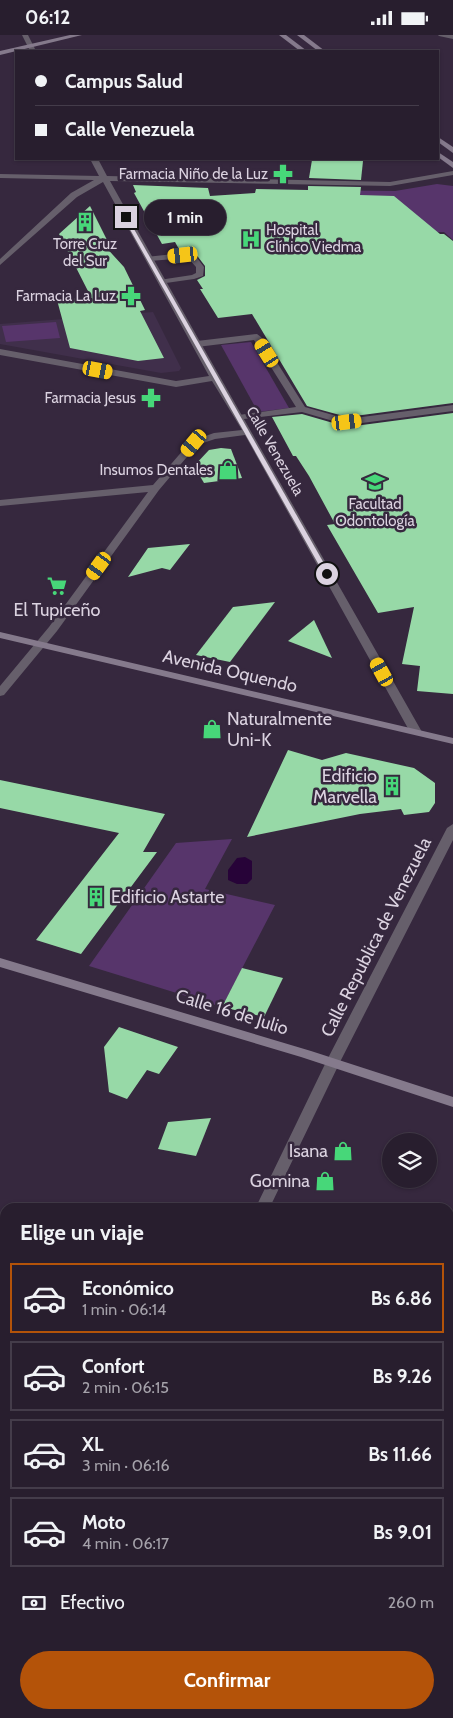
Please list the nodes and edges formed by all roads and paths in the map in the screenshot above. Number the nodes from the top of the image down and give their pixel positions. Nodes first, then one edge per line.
1 (47, 35) edge
2 (79, 35) edge
3 (282, 35) edge
4 (300, 35) edge
5 (441, 35) edge
6 (453, 37) edge
7 (29, 43) edge
8 (0, 46) edge
9 (303, 50) edge
10 (321, 50) edge
11 (0, 53) edge
12 (439, 140) edge
13 (453, 151) edge
14 (439, 155) edge
15 (95, 160) edge
16 (453, 166) edge
17 (453, 173) edge
18 (0, 176) edge
19 (104, 178) junction
20 (149, 259) junction
21 (0, 263) edge
22 (162, 282) junction
23 (196, 344) junction
24 (0, 352) edge
25 (215, 378) junction
26 (453, 408) edge
27 (302, 409) junction
28 (239, 418) junction
29 (248, 432) junction
30 (156, 488) junction
31 (0, 503) edge
32 (0, 635) edge
33 (39, 645) junction
34 (0, 693) edge
35 (416, 732) junction
36 (453, 741) edge
37 (453, 828) edge
38 (0, 961) edge
39 (333, 1063) junction
40 (453, 1102) edge
41 (265, 1203) edge

1 - 7 main road
2 - 7 main road
3 - 9 main road
4 - 10 main road
5 - 6 street
7 - 8 main road
7 - 11 main road
12 - 13 main road
14 - 16 main road
15 - 19 street, Calle Venezuela
17 - 19 street
18 - 19 street
19 - 20 street, Calle Venezuela
19 - 21 street
20 - 22 street, Calle Venezuela
20 - 22 street
22 - 23 street, Calle Venezuela
23 - 25 street, Calle Venezuela
23 - 27 street
24 - 25 street
25 - 28 street, Calle Venezuela
26 - 27 street
27 - 28 street
28 - 29 street, Calle Venezuela
29 - 30 street
29 - 35 street, Calle Venezuela
30 - 31 street
30 - 33 street
32 - 33 main road, Avenida Oquendo
33 - 34 street
33 - 35 main road, Avenida Oquendo
35 - 36 main road, Avenida Oquendo
37 - 39 street, Calle Republica de Venezuela
38 - 39 main road, Calle 16 de Julio
39 - 40 main road, Calle 16 de Julio
39 - 41 street, Calle Republica de Venezuela

